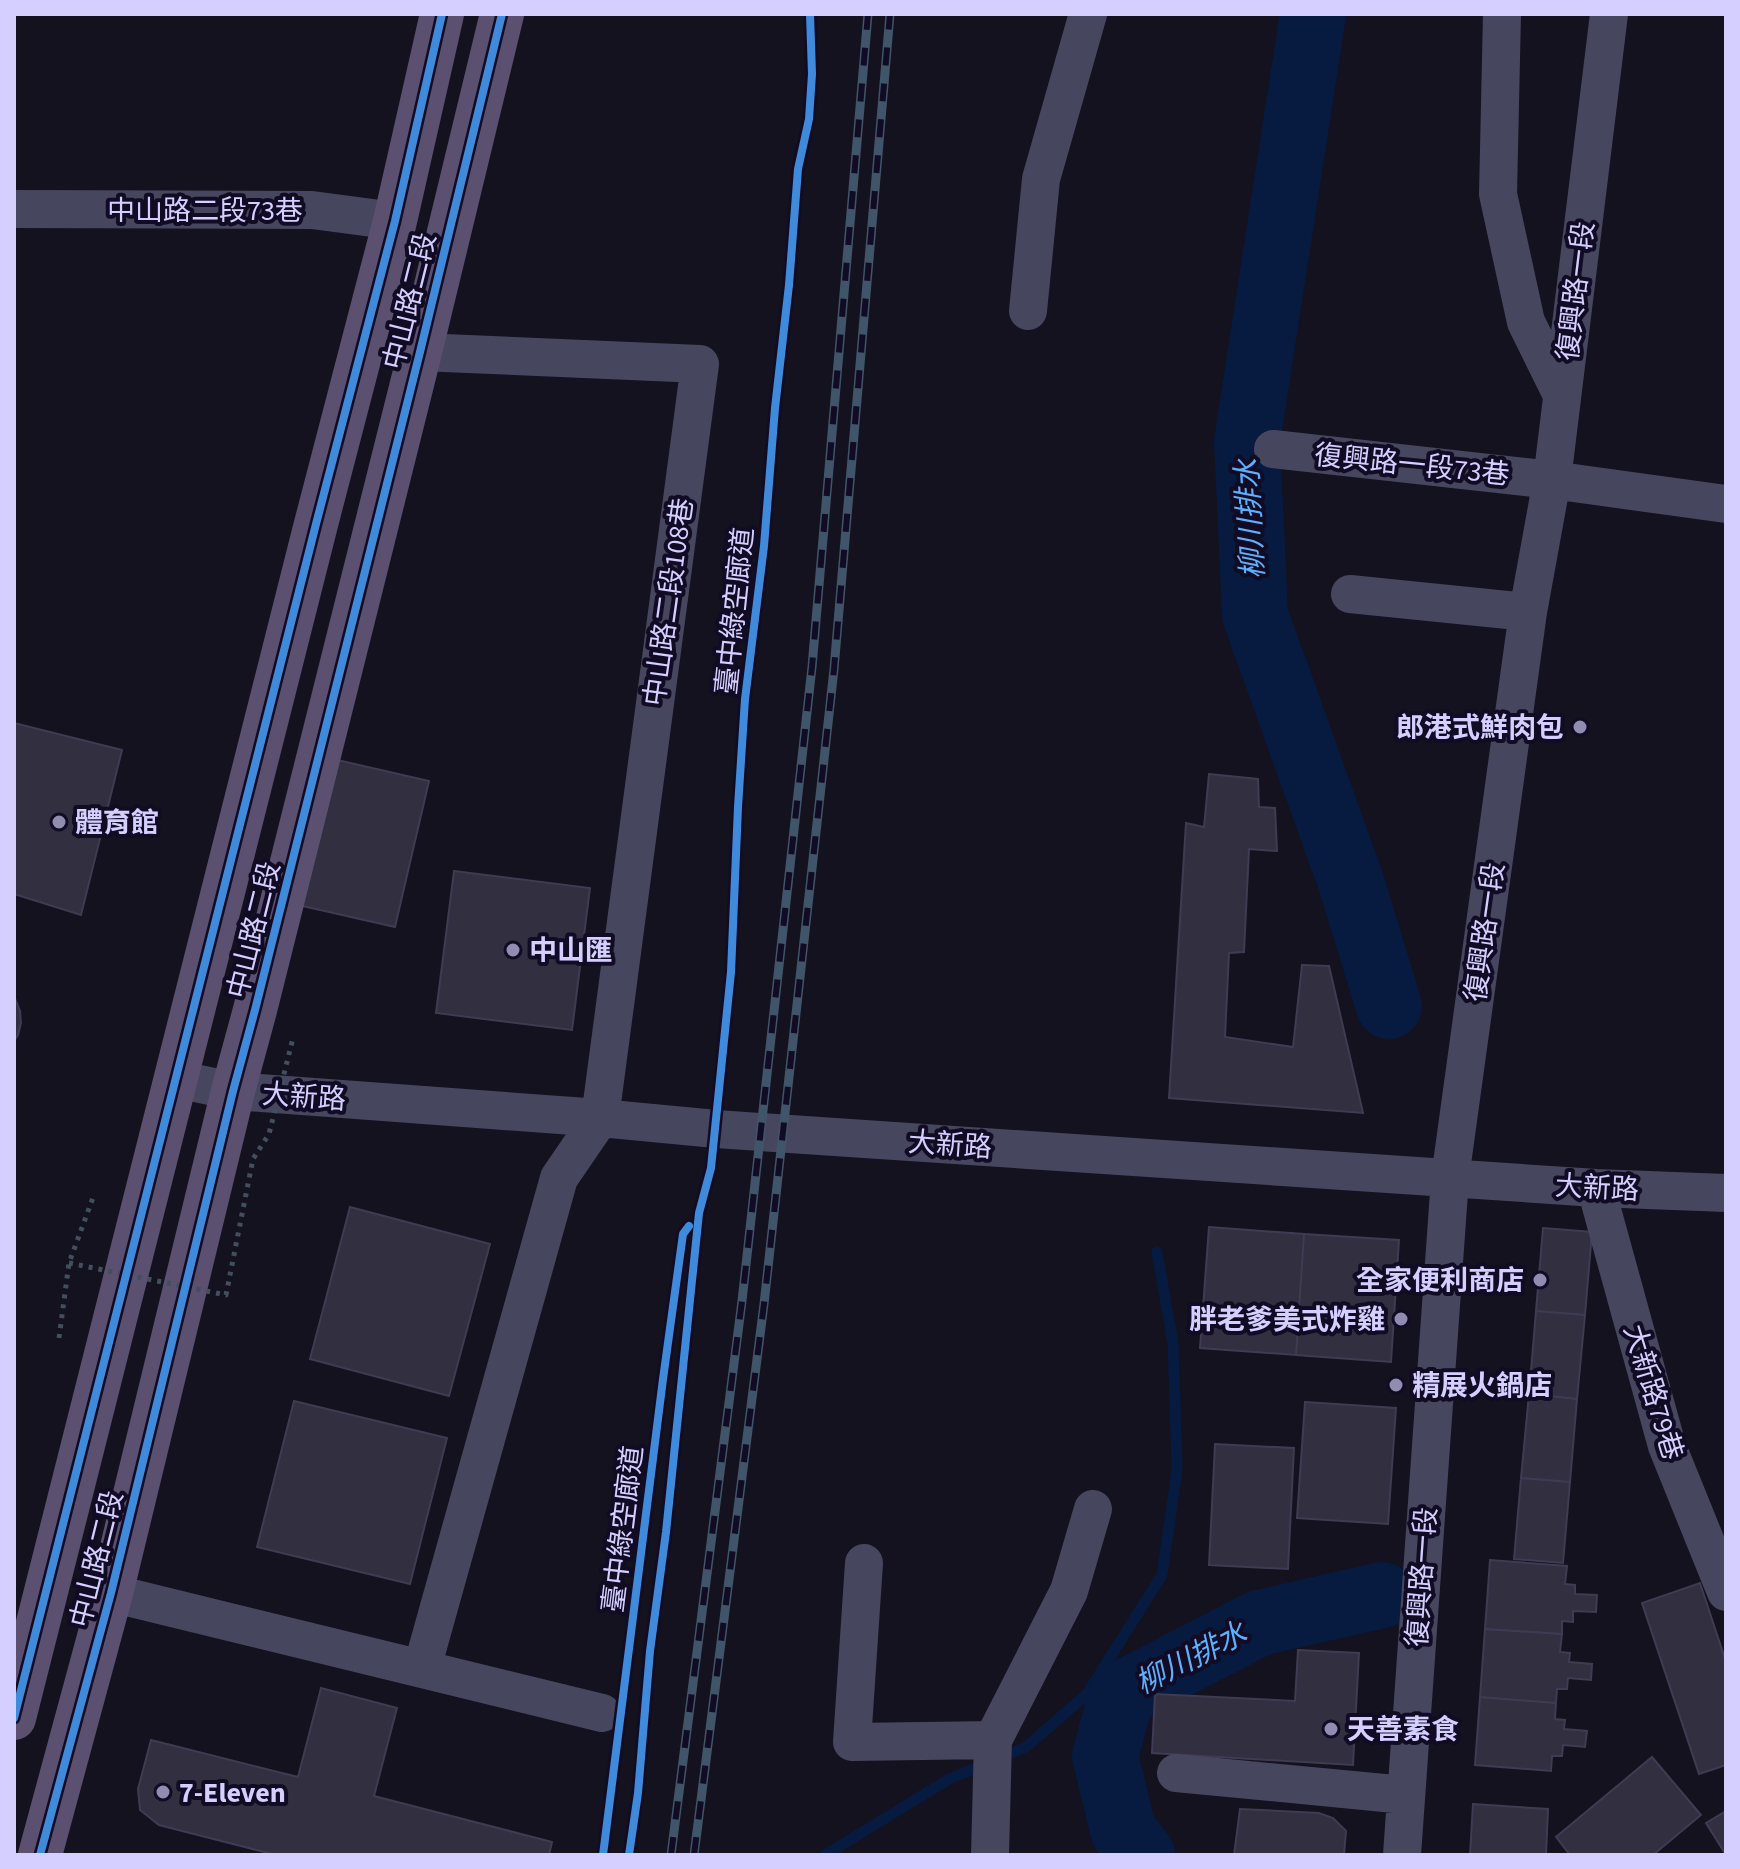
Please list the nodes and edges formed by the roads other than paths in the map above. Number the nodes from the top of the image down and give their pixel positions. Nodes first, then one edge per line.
1 (442, 14) edge
2 (502, 14) edge
3 (1088, 14) edge
4 (1502, 14) edge
5 (1609, 14) edge
6 (14, 209) edge
7 (395, 221) junction
8 (1028, 311) dead end
9 (420, 352) junction
10 (1562, 395) junction
11 (1273, 449) dead end
12 (1552, 480) junction
13 (1726, 504) edge
14 (1350, 594) dead end
15 (1528, 612) junction
16 (176, 1079) junction
17 (233, 1091) junction
18 (600, 1118) junction
19 (1450, 1178) junction
20 (1596, 1188) junction
21 (1726, 1193) edge
22 (1093, 1509) dead end
23 (864, 1563) dead end
24 (1726, 1592) edge
25 (111, 1593) junction
26 (422, 1668) junction
27 (602, 1713) dead end
28 (14, 1718) edge
29 (993, 1740) junction
30 (1176, 1773) dead end
31 (1405, 1795) junction
32 (40, 1855) edge
33 (990, 1855) edge
34 (1402, 1855) edge

1 - 7 main road, 中山路二段
2 - 9 main road, 中山路二段
3 - 8 street
4 - 10 street
5 - 10 street, 復興路一段
6 - 7 street, 中山路二段73巷
7 - 16 main road, 中山路二段
9 - 17 main road, 中山路二段
9 - 18 street, 中山路二段108巷
10 - 12 street, 復興路一段
11 - 12 street, 復興路一段73巷
12 - 13 street, 復興路一段73巷
12 - 15 street, 復興路一段
14 - 15 street
15 - 19 street, 復興路一段
16 - 17 street, 大新路
16 - 28 main road, 中山路二段
17 - 18 street, 大新路
17 - 25 main road, 中山路二段
18 - 19 street, 大新路
18 - 26 street
19 - 20 street, 大新路
19 - 31 street, 復興路一段
20 - 21 street, 大新路
20 - 24 street, 大新路79巷
22 - 29 street
23 - 29 street
25 - 26 street
25 - 32 main road, 中山路二段
26 - 27 street
29 - 33 street
30 - 31 street
31 - 34 street, 復興路一段

